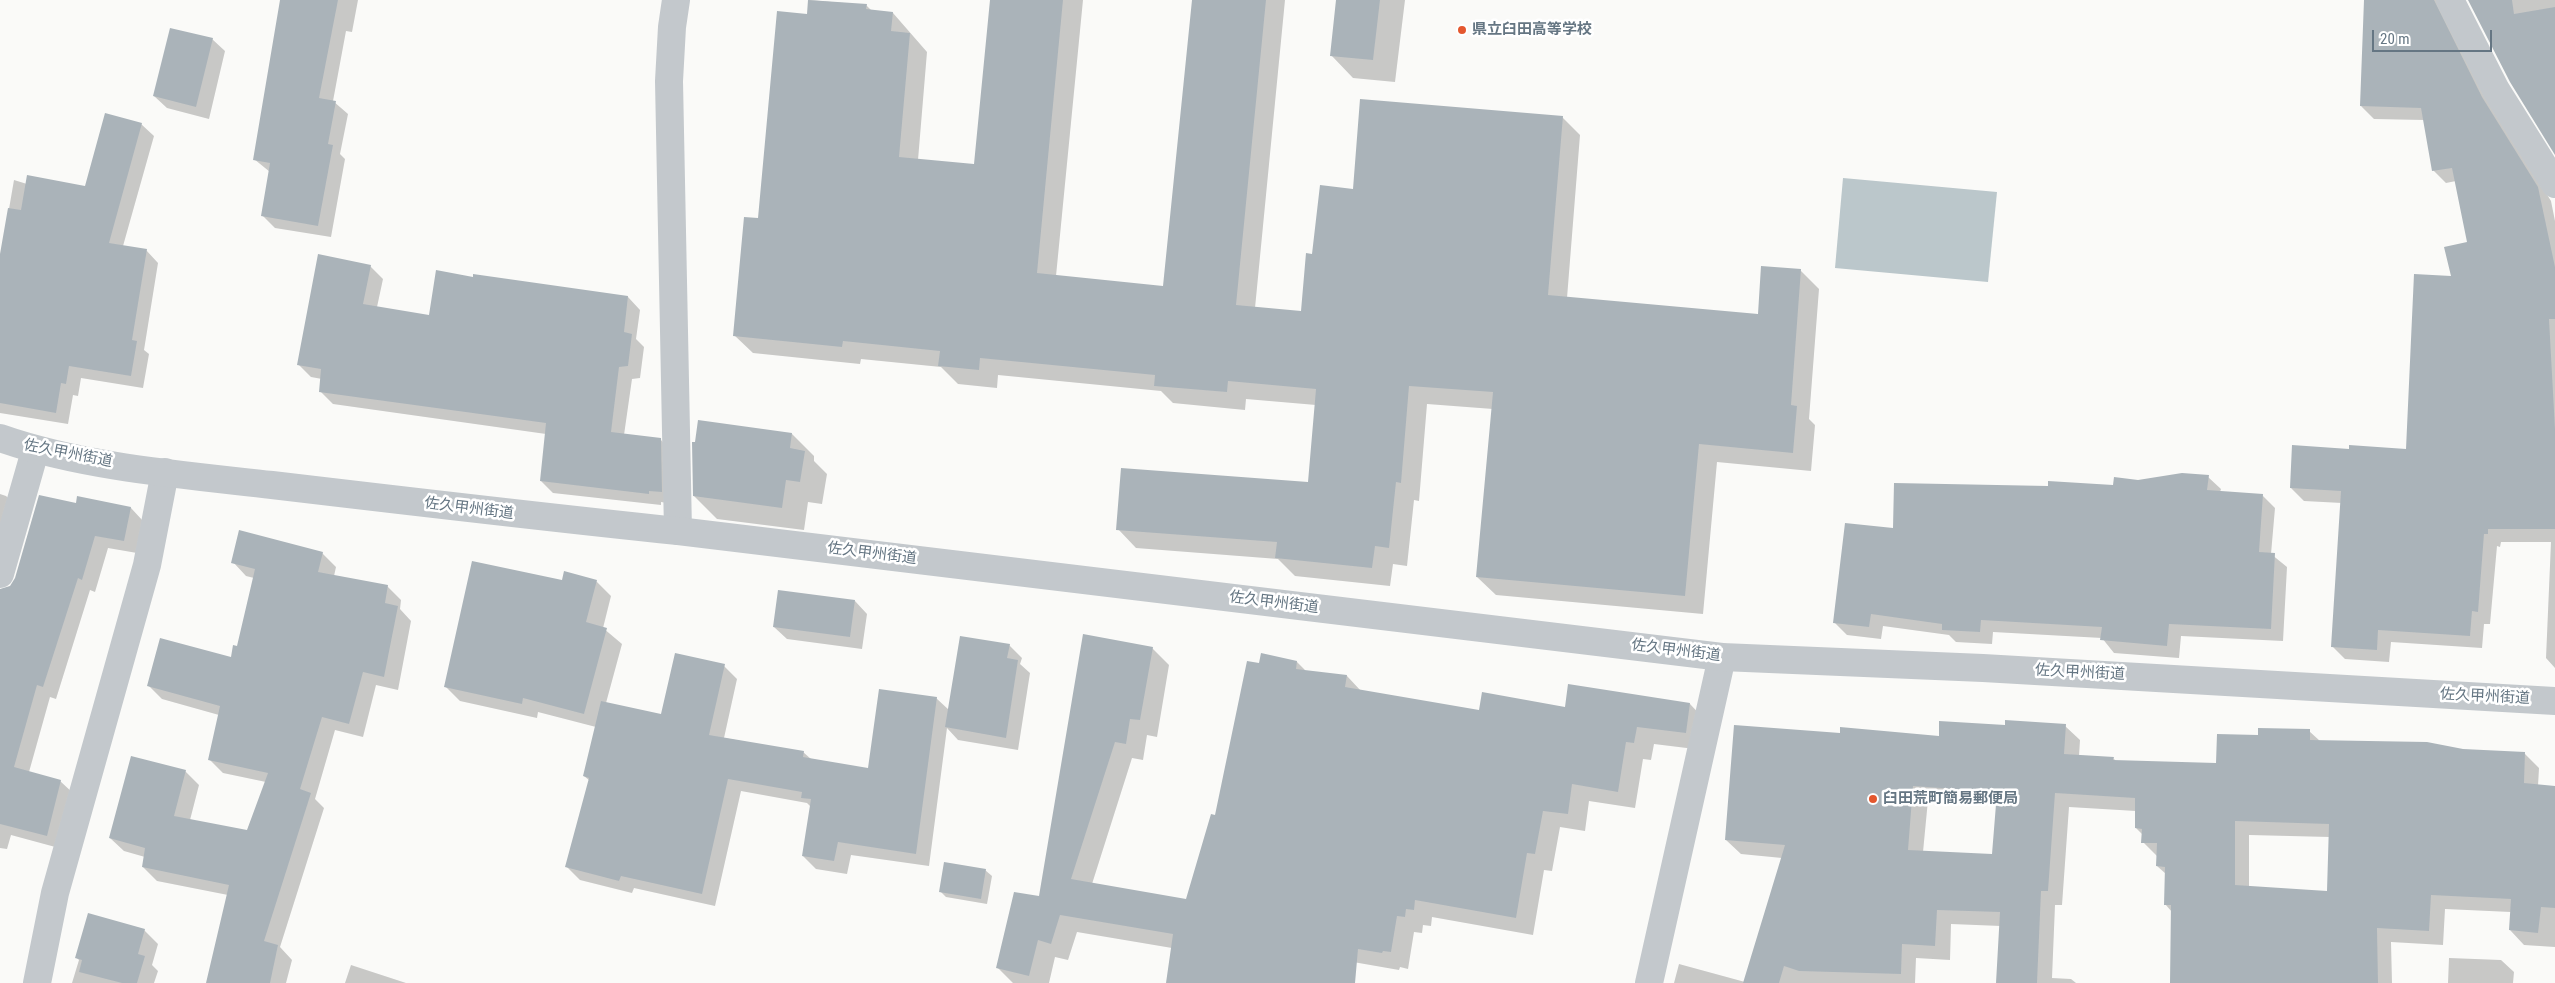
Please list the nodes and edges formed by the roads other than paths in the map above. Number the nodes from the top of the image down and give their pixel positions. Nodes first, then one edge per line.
1 (676, 0) edge
2 (2450, 0) edge
3 (2555, 184) edge
4 (0, 438) edge
5 (35, 450) junction
6 (165, 472) junction
7 (678, 531) junction
8 (0, 574) edge
9 (1722, 657) junction
10 (2555, 701) edge
11 (37, 983) edge
12 (1649, 983) edge

1 - 7 street
2 - 3 street
4 - 5 street, 佐久甲州街道
5 - 6 street, 佐久甲州街道
5 - 8 street
6 - 7 street, 佐久甲州街道
6 - 11 street
7 - 9 street, 佐久甲州街道
9 - 10 street, 佐久甲州街道
9 - 12 street

